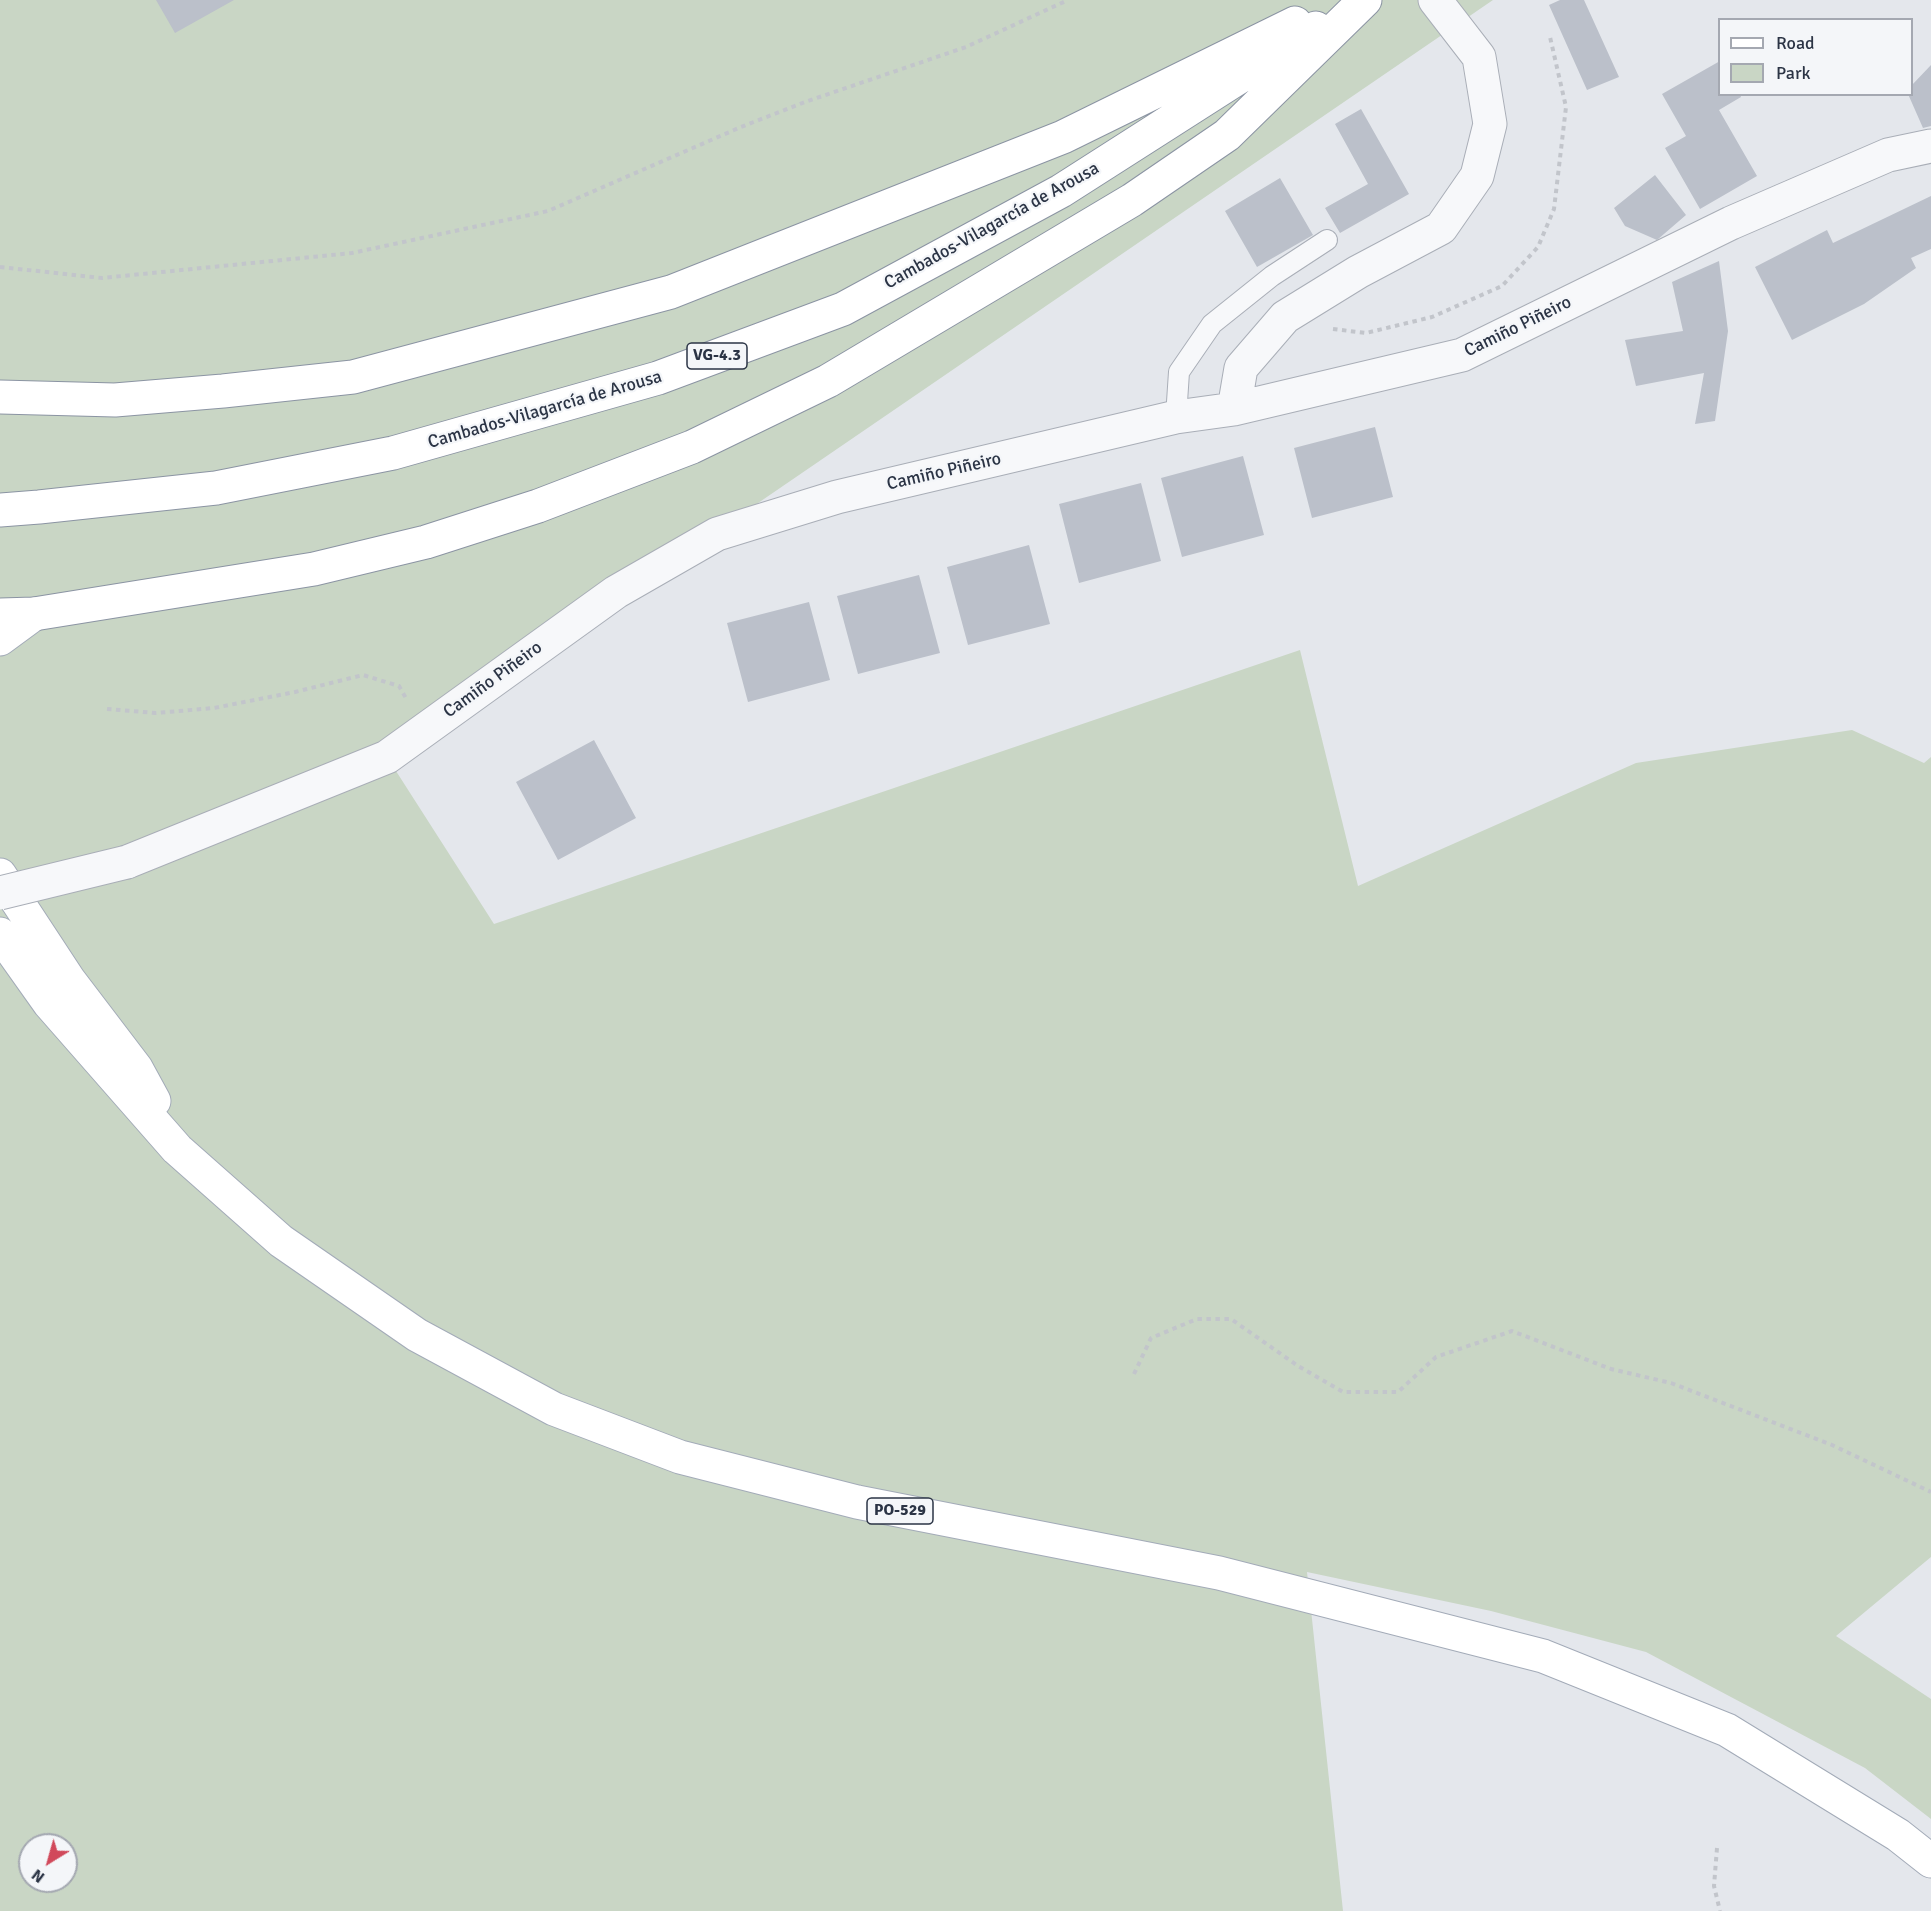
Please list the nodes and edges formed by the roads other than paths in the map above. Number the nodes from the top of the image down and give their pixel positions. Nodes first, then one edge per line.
1 (1346, 0) edge
2 (1358, 0) edge
3 (1365, 0) edge
4 (1435, 0) edge
5 (1931, 146) edge
6 (1327, 240) dead end
7 (0, 397) edge
8 (1234, 409) junction
9 (1176, 417) junction
10 (0, 510) edge
11 (34, 614) junction
12 (0, 615) edge
13 (0, 639) edge
14 (0, 875) edge
15 (0, 893) edge
16 (0, 934) edge
17 (177, 1149) junction
18 (1931, 1861) edge

1 - 7 main road
2 - 10 main road, Cambados-Vilagarcía de Arousa / VG-4.3
3 - 11 main road
4 - 8 street
5 - 8 street, Camiño Piñeiro
6 - 9 lane
8 - 9 street, Camiño Piñeiro
9 - 15 street, Camiño Piñeiro, bridge
11 - 12 main road
11 - 13 main road
14 - 17 main road
16 - 17 main road, PO-529
17 - 18 main road, PO-529

